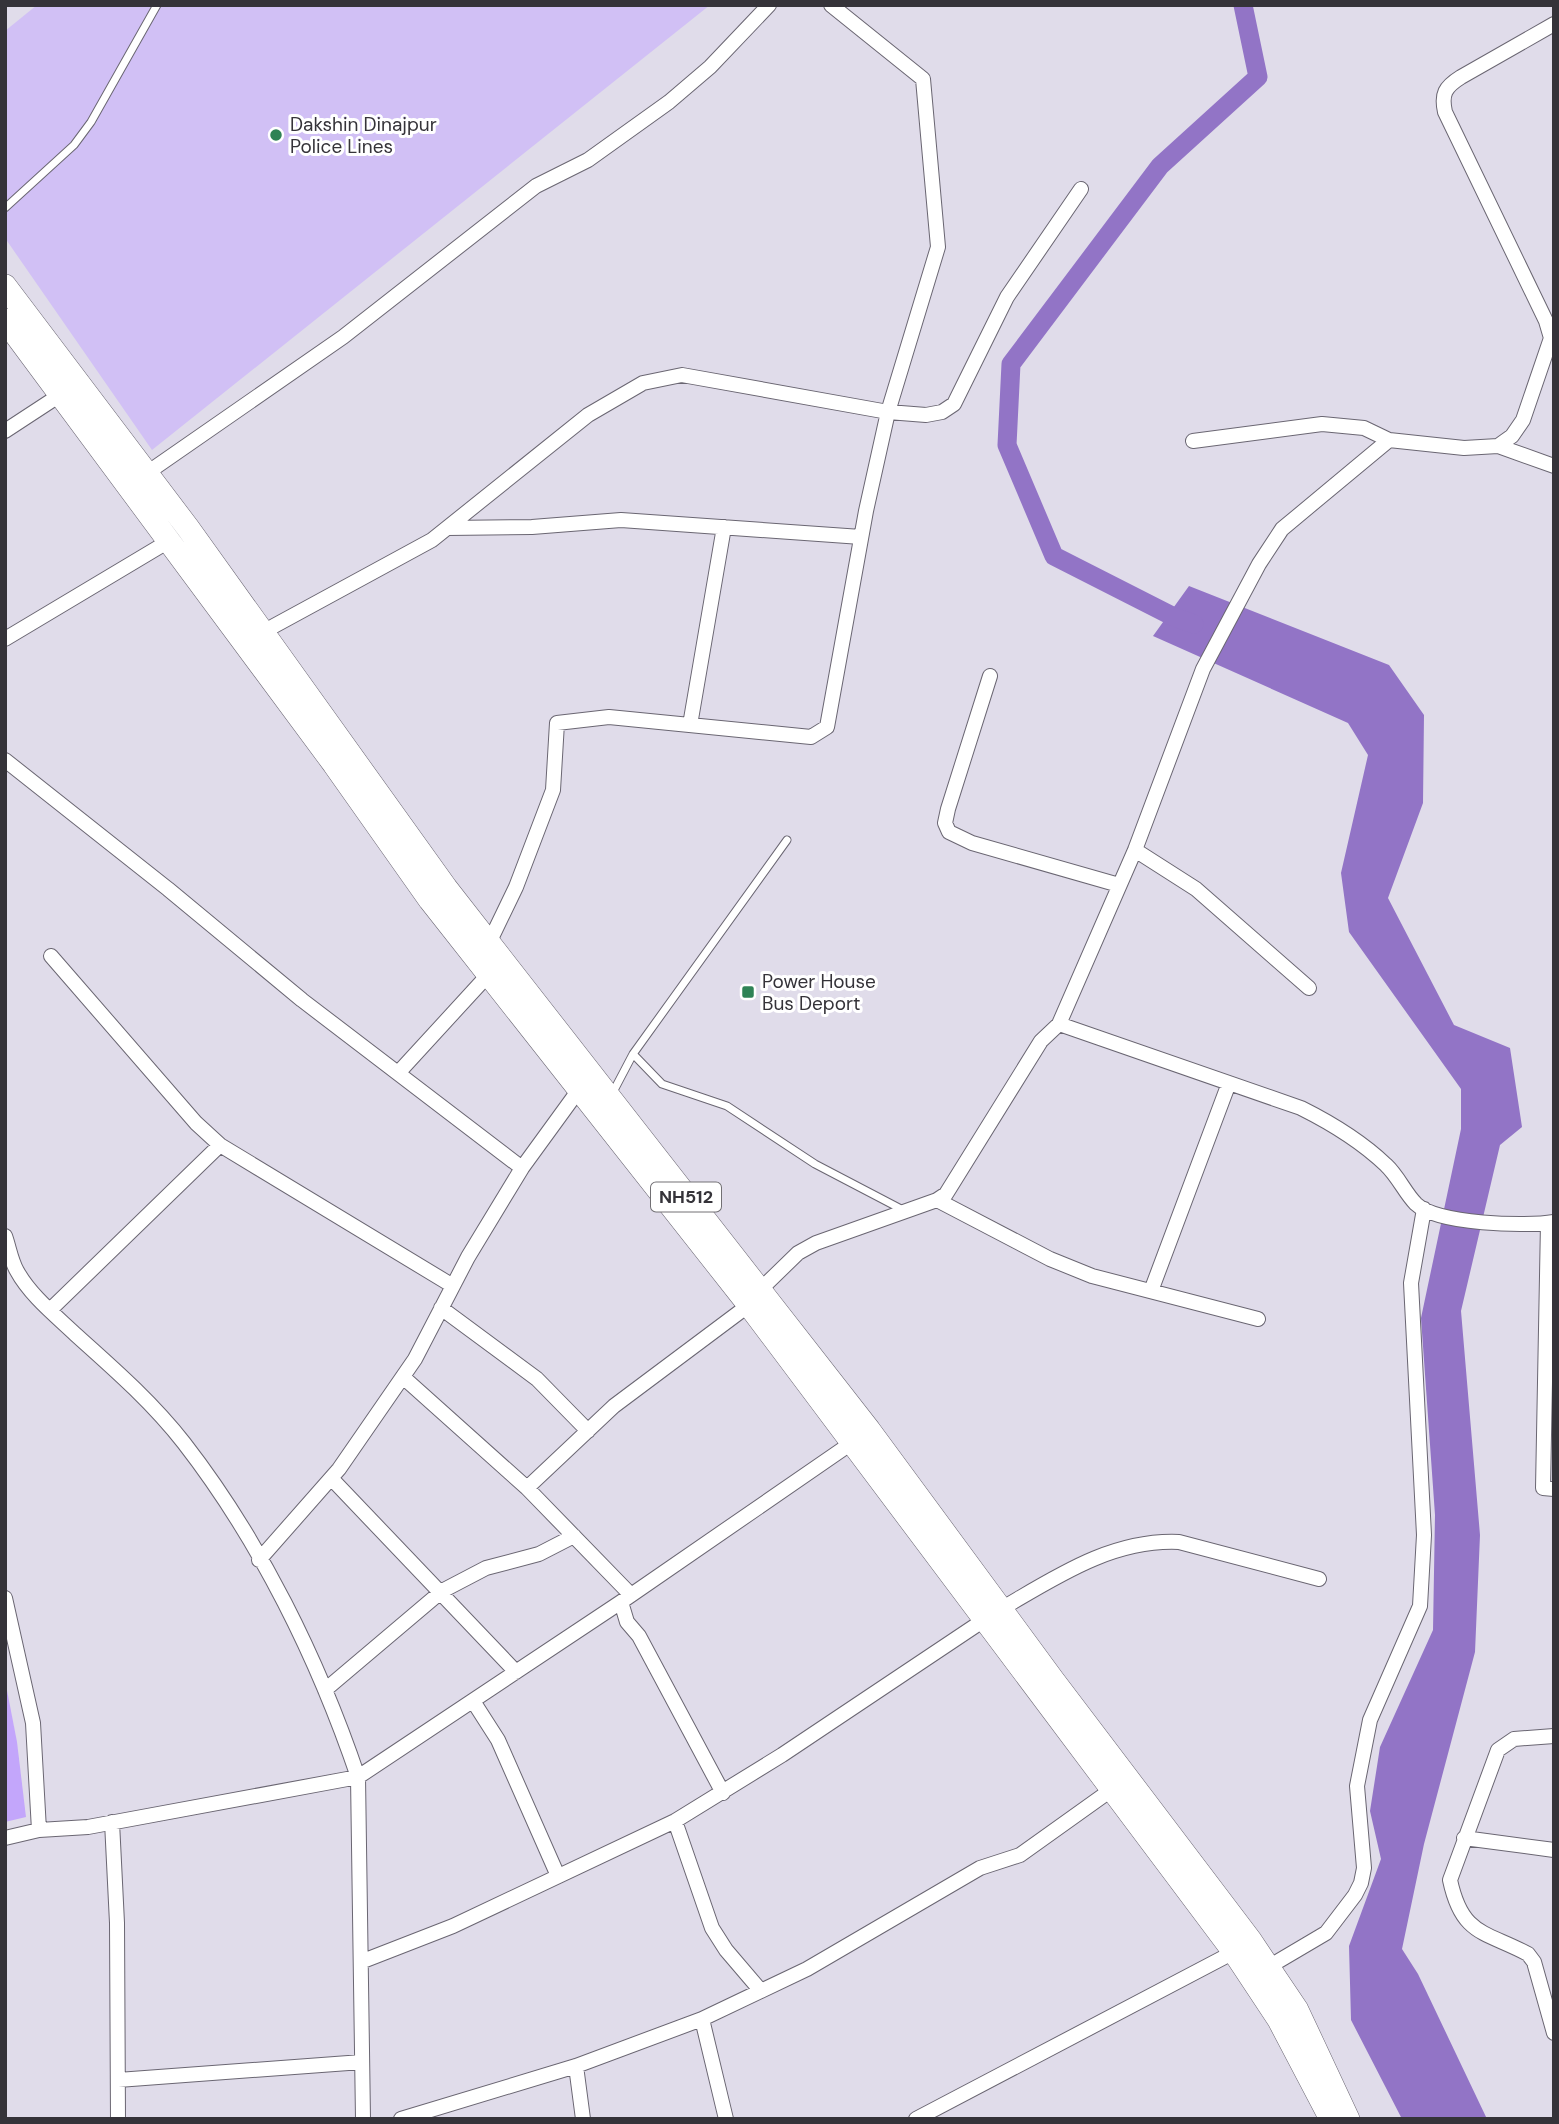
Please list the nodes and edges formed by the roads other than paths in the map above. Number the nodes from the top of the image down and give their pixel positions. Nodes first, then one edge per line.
1 (157, 5) edge
2 (769, 5) edge
3 (831, 5) edge
4 (1554, 24) edge
5 (1081, 189) dead end
6 (5, 208) edge
7 (5, 286) edge
8 (5, 320) edge
9 (60, 395) junction
10 (888, 412) junction
11 (5, 431) edge
12 (1193, 440) dead end
13 (1389, 440) junction
14 (1498, 446) junction
15 (1554, 466) edge
16 (147, 473) junction
17 (724, 527) junction
18 (447, 528) junction
19 (862, 537) junction
20 (169, 541) junction
21 (261, 633) junction
22 (6, 638) edge
23 (990, 676) dead end
24 (690, 725) junction
25 (5, 760) edge
26 (788, 840) dead end
27 (1135, 850) junction
28 (1119, 885) junction
29 (480, 948) junction
30 (51, 956) dead end
31 (488, 975) junction
32 (1309, 988) dead end
33 (1059, 1024) junction
34 (634, 1054) junction
35 (399, 1072) junction
36 (1229, 1083) junction
37 (578, 1090) junction
38 (610, 1098) junction
39 (220, 1145) junction
40 (522, 1168) junction
41 (936, 1200) junction
42 (905, 1211) junction
43 (1430, 1212) junction
44 (1551, 1223) edge
45 (5, 1236) edge
46 (11, 1275) edge
47 (453, 1286) junction
48 (1151, 1291) junction
49 (755, 1297) junction
50 (442, 1308) junction
51 (50, 1310) junction
52 (1258, 1320) dead end
53 (403, 1377) junction
54 (588, 1431) junction
55 (853, 1442) junction
56 (331, 1478) junction
57 (527, 1488) junction
58 (1554, 1489) edge
59 (574, 1536) junction
60 (259, 1560) junction
61 (1319, 1579) dead end
62 (442, 1591) junction
63 (5, 1598) edge
64 (626, 1599) junction
65 (993, 1615) junction
66 (516, 1672) junction
67 (325, 1690) junction
68 (473, 1701) junction
69 (1554, 1736) edge
70 (358, 1777) junction
71 (1111, 1790) junction
72 (723, 1793) junction
73 (676, 1821) junction
74 (112, 1822) junction
75 (39, 1830) junction
76 (5, 1838) edge
77 (1464, 1838) junction
78 (1554, 1850) edge
79 (558, 1876) junction
80 (1234, 1952) junction
81 (363, 1961) junction
82 (1270, 1966) junction
83 (761, 1991) junction
84 (702, 2019) junction
85 (1554, 2033) edge
86 (362, 2062) junction
87 (576, 2066) junction
88 (118, 2080) junction
89 (118, 2119) edge
90 (363, 2119) edge
91 (401, 2119) edge
92 (583, 2119) edge
93 (726, 2119) edge
94 (916, 2119) edge
95 (1332, 2119) edge
96 (1349, 2119) edge

1 - 6 lane
2 - 16 street
3 - 10 street
4 - 14 street
5 - 10 street
7 - 16 highway, NH512
8 - 9 highway, NH512
9 - 11 street
9 - 20 highway, NH512
10 - 18 street
10 - 19 street
12 - 13 street
13 - 14 street
13 - 27 street
14 - 15 street
16 - 21 highway, NH512
17 - 18 street
17 - 19 street
17 - 24 street
18 - 21 street
19 - 24 street
20 - 22 street
20 - 29 highway, NH512
21 - 29 highway, NH512
23 - 28 street
24 - 29 street
25 - 35 street
26 - 34 lane
27 - 28 street
27 - 32 street
28 - 33 street
29 - 31 highway, NH512
29 - 38 highway, NH512
30 - 39 street
31 - 35 street
31 - 37 highway, NH512
33 - 36 street
33 - 41 street
34 - 38 lane
34 - 42 lane
35 - 40 street
36 - 43 street
36 - 48 street
37 - 40 street
37 - 49 highway, NH512
38 - 49 highway, NH512
39 - 47 street
39 - 51 street
40 - 47 street
41 - 42 street
41 - 48 street
42 - 49 street
43 - 44 street
43 - 82 street
44 - 58 street
45 - 46 street
46 - 51 street
47 - 50 street
48 - 52 street
49 - 54 street
49 - 55 highway, NH512
49 - 65 highway, NH512
50 - 53 street
50 - 54 street
51 - 60 street
53 - 56 street
53 - 57 street
54 - 57 street
55 - 64 street
55 - 65 highway, NH512
56 - 60 street
56 - 62 street
57 - 59 street
59 - 62 street
59 - 64 street
60 - 67 street
61 - 65 street
62 - 66 street
62 - 67 street
63 - 75 street
64 - 66 street
64 - 72 street
65 - 71 highway, NH512
65 - 72 street
65 - 82 highway, NH512
66 - 68 street
67 - 70 street
68 - 70 street
68 - 79 street
69 - 77 street
70 - 74 street
70 - 81 street
71 - 80 highway, NH512
71 - 83 street
72 - 73 street
73 - 79 street
73 - 83 street
74 - 75 street
74 - 88 street
75 - 76 street
77 - 78 street
77 - 85 street
79 - 81 street
80 - 94 street
80 - 95 highway, NH512
81 - 86 street
82 - 96 highway, NH512
83 - 84 street
84 - 87 street
84 - 93 street
86 - 88 street
86 - 90 street
87 - 91 street
87 - 92 street
88 - 89 street

